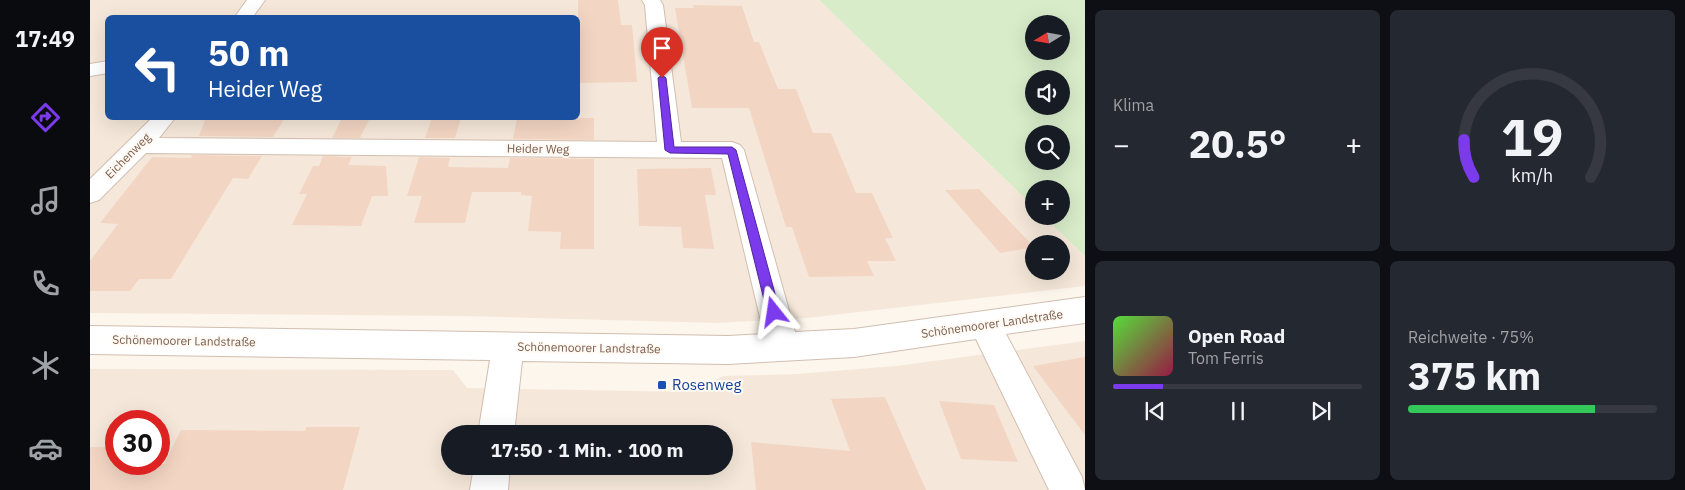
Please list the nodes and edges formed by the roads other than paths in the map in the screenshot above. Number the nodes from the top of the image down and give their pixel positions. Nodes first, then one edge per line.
1 (256, 0) edge
2 (651, 0) edge
3 (245, 15) edge
4 (105, 68) edge
5 (90, 70) edge
6 (162, 120) edge
7 (140, 145) junction
8 (670, 150) junction
9 (92, 189) edge
10 (1085, 310) edge
11 (985, 326) junction
12 (90, 340) edge
13 (508, 346) junction
14 (783, 347) junction
15 (497, 425) edge
16 (491, 475) edge
17 (489, 490) edge
18 (1069, 490) edge

1 - 3 street
2 - 8 street
4 - 5 street
6 - 7 street, Eichenweg
7 - 8 street, Heider Weg
7 - 9 street, Eichenweg
8 - 14 street, Heider Weg
10 - 11 street, Schönemoorer Landstraße
11 - 14 street, Schönemoorer Landstraße
11 - 18 street
12 - 13 street, Schönemoorer Landstraße
13 - 14 street, Schönemoorer Landstraße
13 - 15 street
16 - 17 street

